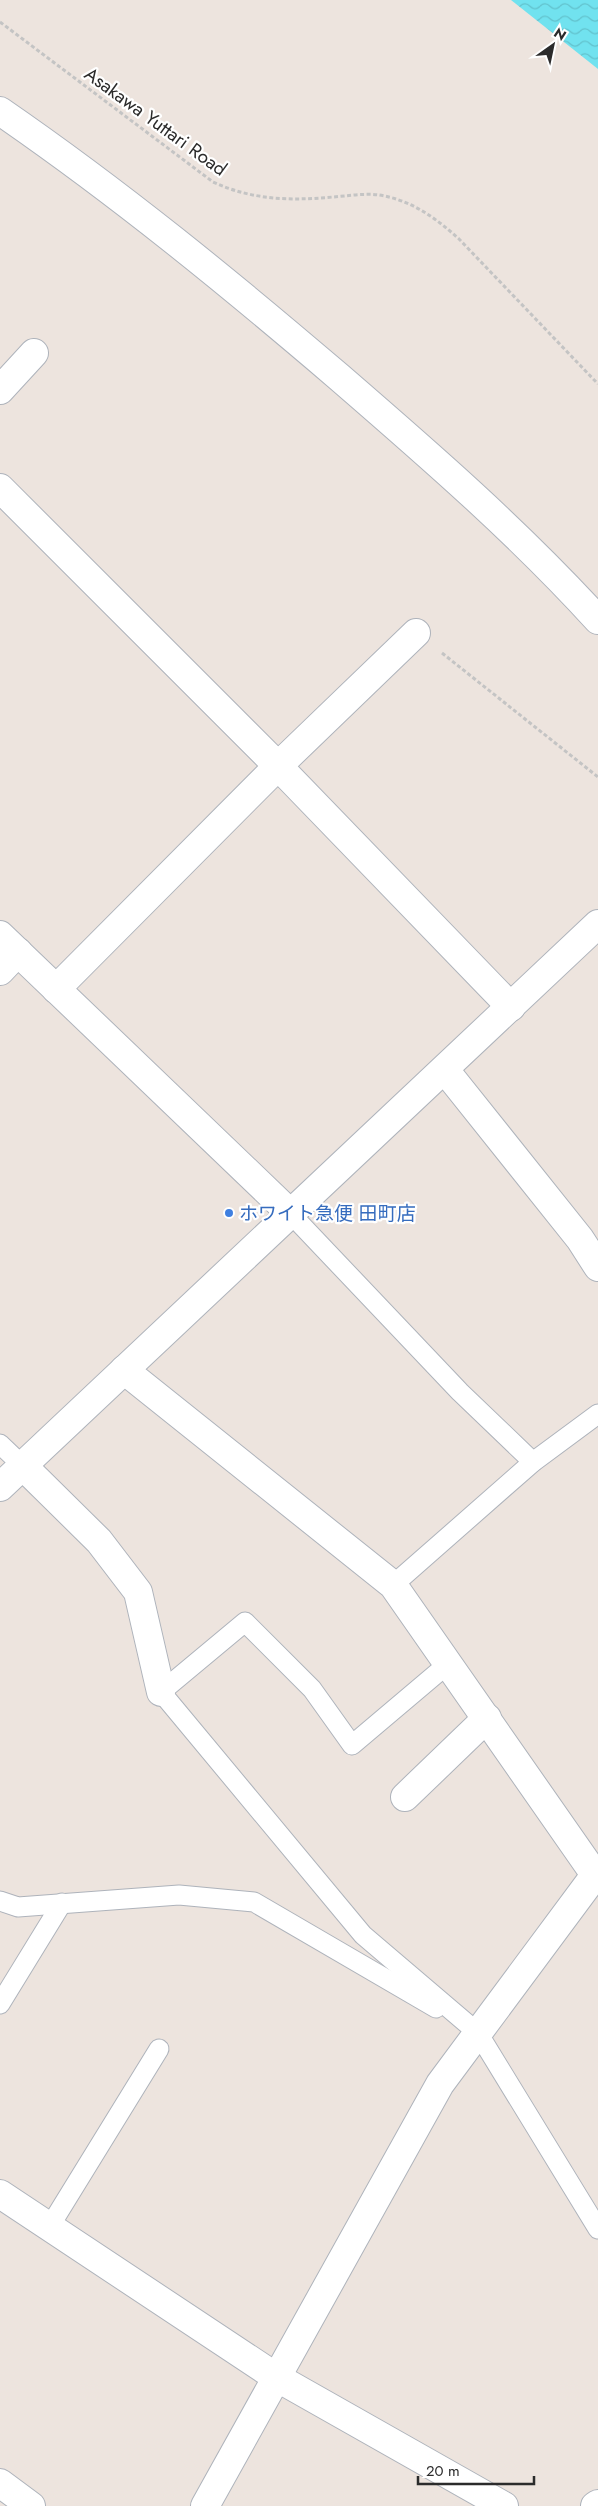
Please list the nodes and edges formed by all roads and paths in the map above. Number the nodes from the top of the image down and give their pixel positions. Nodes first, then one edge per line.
1 (0, 22) edge
2 (0, 111) edge
3 (34, 353) dead end
4 (598, 384) edge
5 (0, 390) edge
6 (0, 488) edge
7 (598, 620) edge
8 (416, 633) joint
9 (278, 766) junction
10 (598, 777) edge
11 (598, 924) edge
12 (6, 953) edge
13 (56, 990) junction
14 (511, 1007) junction
15 (445, 1070) junction
16 (290, 1213) junction
17 (598, 1267) edge
18 (124, 1370) junction
19 (598, 1414) edge
20 (0, 1444) edge
21 (534, 1462) junction
22 (23, 1466) junction
23 (0, 1487) edge
24 (393, 1584) junction
25 (450, 1663) junction
26 (161, 1692) junction
27 (487, 1718) junction
28 (405, 1797) dead end
29 (597, 1875) edge
30 (0, 1901) edge
31 (62, 1903) junction
32 (0, 2004) edge
33 (478, 2033) junction
34 (159, 2049) dead end
35 (0, 2194) edge
36 (50, 2226) junction
37 (598, 2229) edge
38 (276, 2377) junction
39 (0, 2482) edge
40 (29, 2505) edge
41 (205, 2506) edge
42 (504, 2506) edge

1 - 4 path, Asakawa Yuttari Road
2 - 7 street
3 - 5 street
6 - 9 street
8 - 9 street
8 - 10 path
9 - 13 street
9 - 14 street
11 - 14 street
12 - 13 street
13 - 16 street
14 - 15 street
15 - 16 street
15 - 17 street
16 - 18 street
16 - 21 lane
18 - 22 street
18 - 24 street
19 - 21 lane
20 - 22 lane
21 - 24 lane
22 - 23 street
22 - 26 street
24 - 25 street
25 - 26 lane
25 - 27 street
26 - 33 lane
27 - 28 street
27 - 29 street
29 - 33 street
30 - 31 lane
31 - 32 lane
31 - 33 lane
33 - 37 lane
33 - 38 street
34 - 36 lane
35 - 36 street
36 - 38 street
38 - 41 street
38 - 42 street
39 - 40 street

